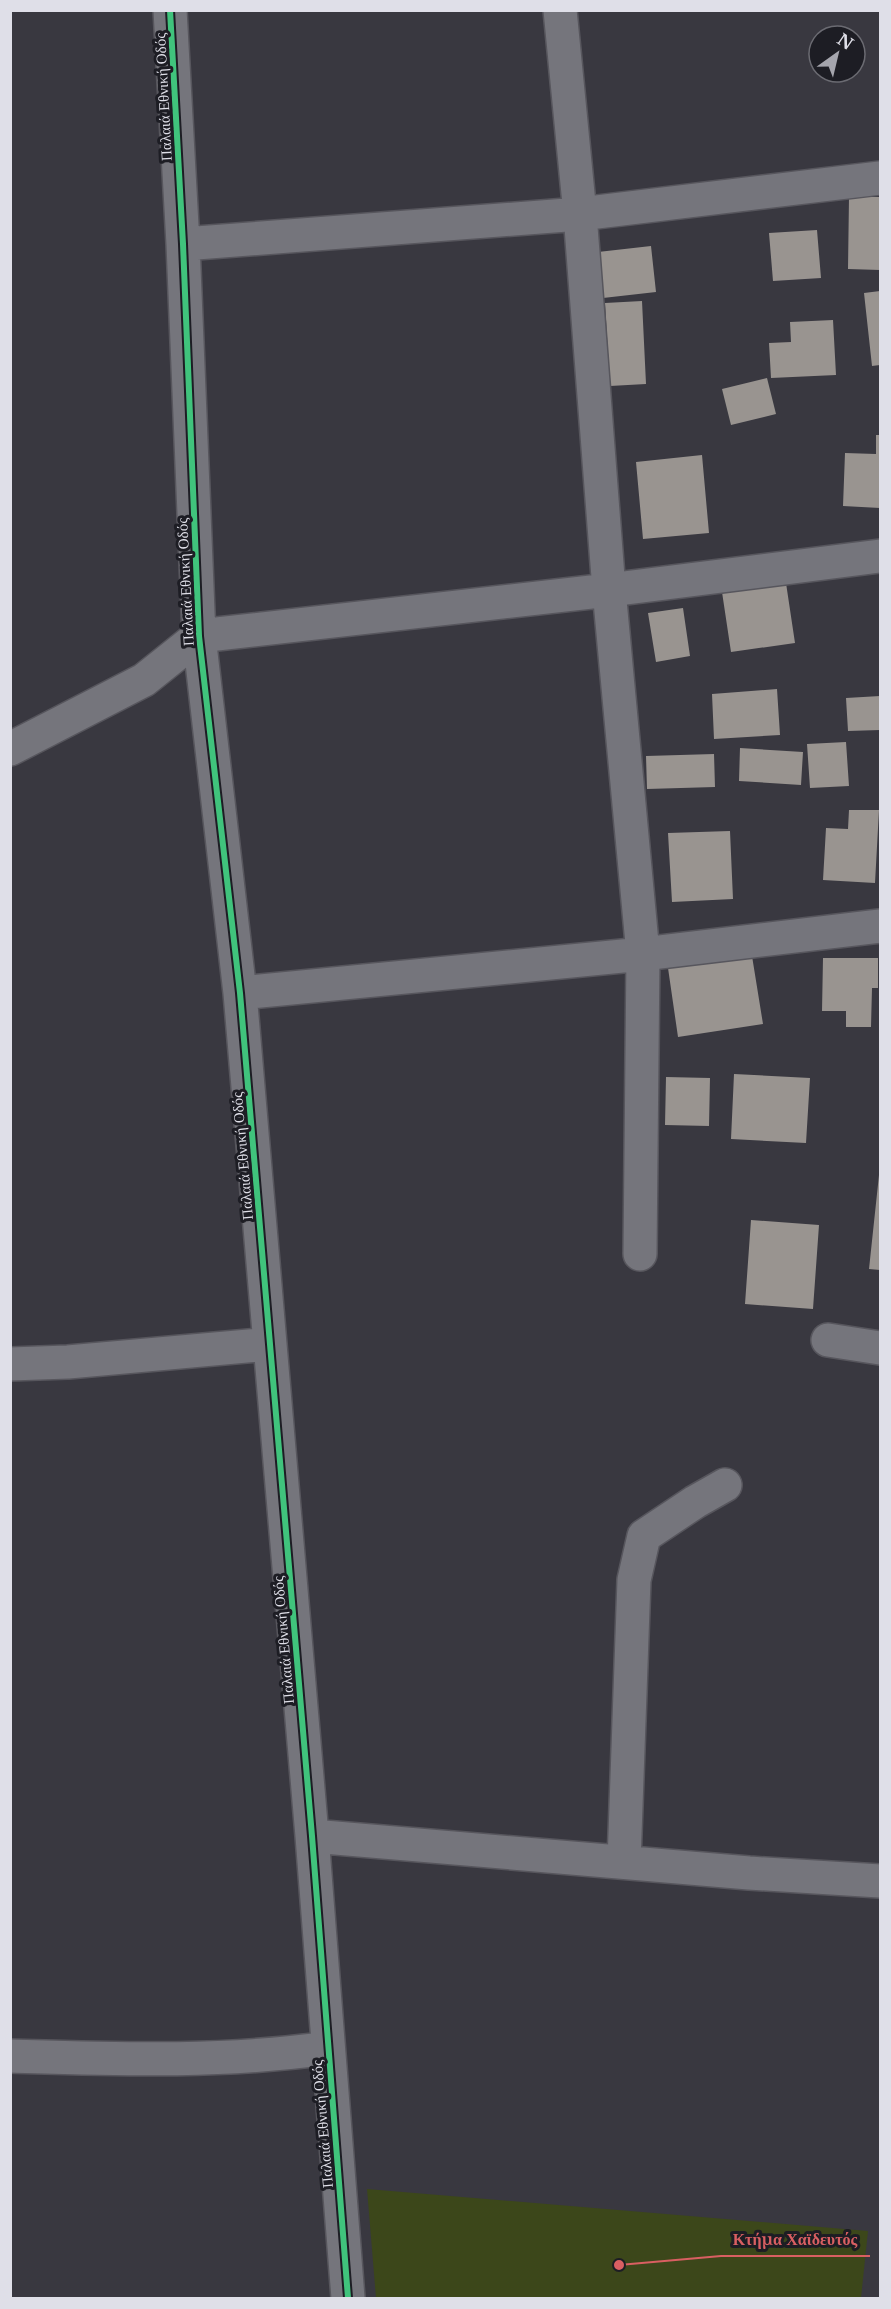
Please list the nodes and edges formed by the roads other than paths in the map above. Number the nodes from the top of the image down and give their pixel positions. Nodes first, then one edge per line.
1 (170, 10) edge
2 (560, 10) edge
3 (880, 178) edge
4 (580, 214) junction
5 (183, 244) junction
6 (880, 556) edge
7 (609, 590) junction
8 (199, 636) junction
9 (10, 749) edge
10 (880, 926) edge
11 (643, 954) junction
12 (240, 993) junction
13 (640, 1254) dead end
14 (828, 1340) dead end
15 (270, 1344) junction
16 (880, 1348) edge
17 (10, 1364) edge
18 (725, 1485) dead end
19 (312, 1836) junction
20 (624, 1862) junction
21 (880, 1881) edge
22 (328, 2048) junction
23 (10, 2056) edge
24 (348, 2298) edge

1 - 5 street, Παλαιά Εθνική Οδός
2 - 4 street
3 - 4 street
4 - 5 street
4 - 7 street
5 - 8 street, Παλαιά Εθνική Οδός
6 - 7 street
7 - 8 street
7 - 11 street
8 - 9 street
8 - 12 street, Παλαιά Εθνική Οδός
10 - 11 street
11 - 12 street
11 - 13 street
12 - 15 street, Παλαιά Εθνική Οδός
14 - 16 street
15 - 17 street
15 - 19 street, Παλαιά Εθνική Οδός
18 - 20 street
19 - 20 street
19 - 22 street, Παλαιά Εθνική Οδός
20 - 21 street
22 - 23 street
22 - 24 street, Παλαιά Εθνική Οδός

